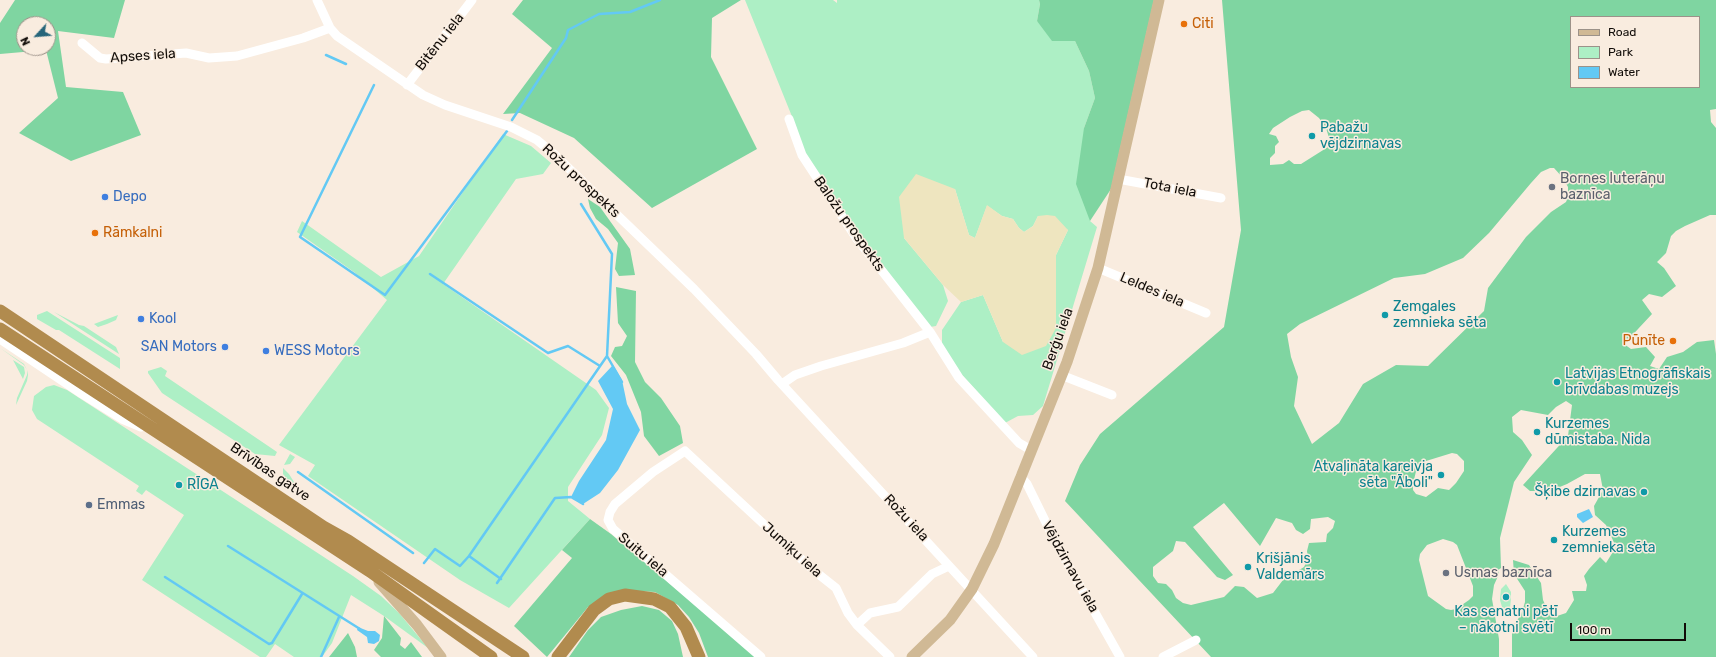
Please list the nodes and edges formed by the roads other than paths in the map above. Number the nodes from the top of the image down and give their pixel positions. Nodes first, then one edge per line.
1 (317, 0) edge
2 (472, 0) edge
3 (1159, 0) edge
4 (330, 28) junction
5 (82, 43) dead end
6 (407, 85) junction
7 (789, 119) dead end
8 (1118, 179) junction
9 (1221, 198) dead end
10 (1098, 268) junction
11 (0, 311) edge
12 (1206, 313) dead end
13 (0, 329) edge
14 (930, 332) junction
15 (0, 339) edge
16 (1062, 375) junction
17 (780, 382) junction
18 (1112, 395) dead end
19 (160, 435) junction
20 (1031, 450) junction
21 (685, 451) joint
22 (1020, 476) junction
23 (949, 566) junction
24 (370, 570) junction
25 (972, 589) junction
26 (857, 625) junction
27 (1196, 640) dead end
28 (693, 641) junction
29 (559, 655) edge
30 (441, 657) edge
31 (491, 657) edge
32 (523, 657) edge
33 (693, 657) edge
34 (699, 657) edge
35 (761, 657) edge
36 (890, 657) edge
37 (912, 657) edge
38 (1033, 657) edge
39 (1120, 657) edge
40 (1163, 657) edge

1 - 4 street, Rožu prospekts
2 - 6 street, Bitēnu iela
3 - 8 main road, Berģu iela
4 - 5 street, Apses iela
4 - 6 street, Rožu prospekts
6 - 17 street, Rožu prospekts
7 - 14 street, Baložu prospekts
8 - 9 street, Tota iela
8 - 10 main road, Berģu iela
10 - 12 street, Leldes iela
10 - 16 main road, Berģu iela
11 - 32 highway, Brīvības gatve
13 - 19 highway, Brīvības gatve
14 - 17 street
14 - 20 street
15 - 19 street
16 - 18 street
16 - 20 main road, Berģu iela
17 - 23 street, Rožu iela
19 - 24 highway, Brīvības gatve
20 - 22 main road, Berģu iela
21 - 26 street, Jumiķu iela
21 - 35 street, Suitu iela
22 - 25 main road, Berģu iela
22 - 39 street, Vējdzirnavu iela
23 - 25 street, Rožu iela
23 - 26 street
24 - 30 main road
24 - 31 highway, Brīvības gatve
25 - 37 main road, Berģu iela
25 - 38 street, Rožu iela
26 - 36 street, Jumiķu iela
27 - 40 street
28 - 29 highway
28 - 33 highway
28 - 34 highway

